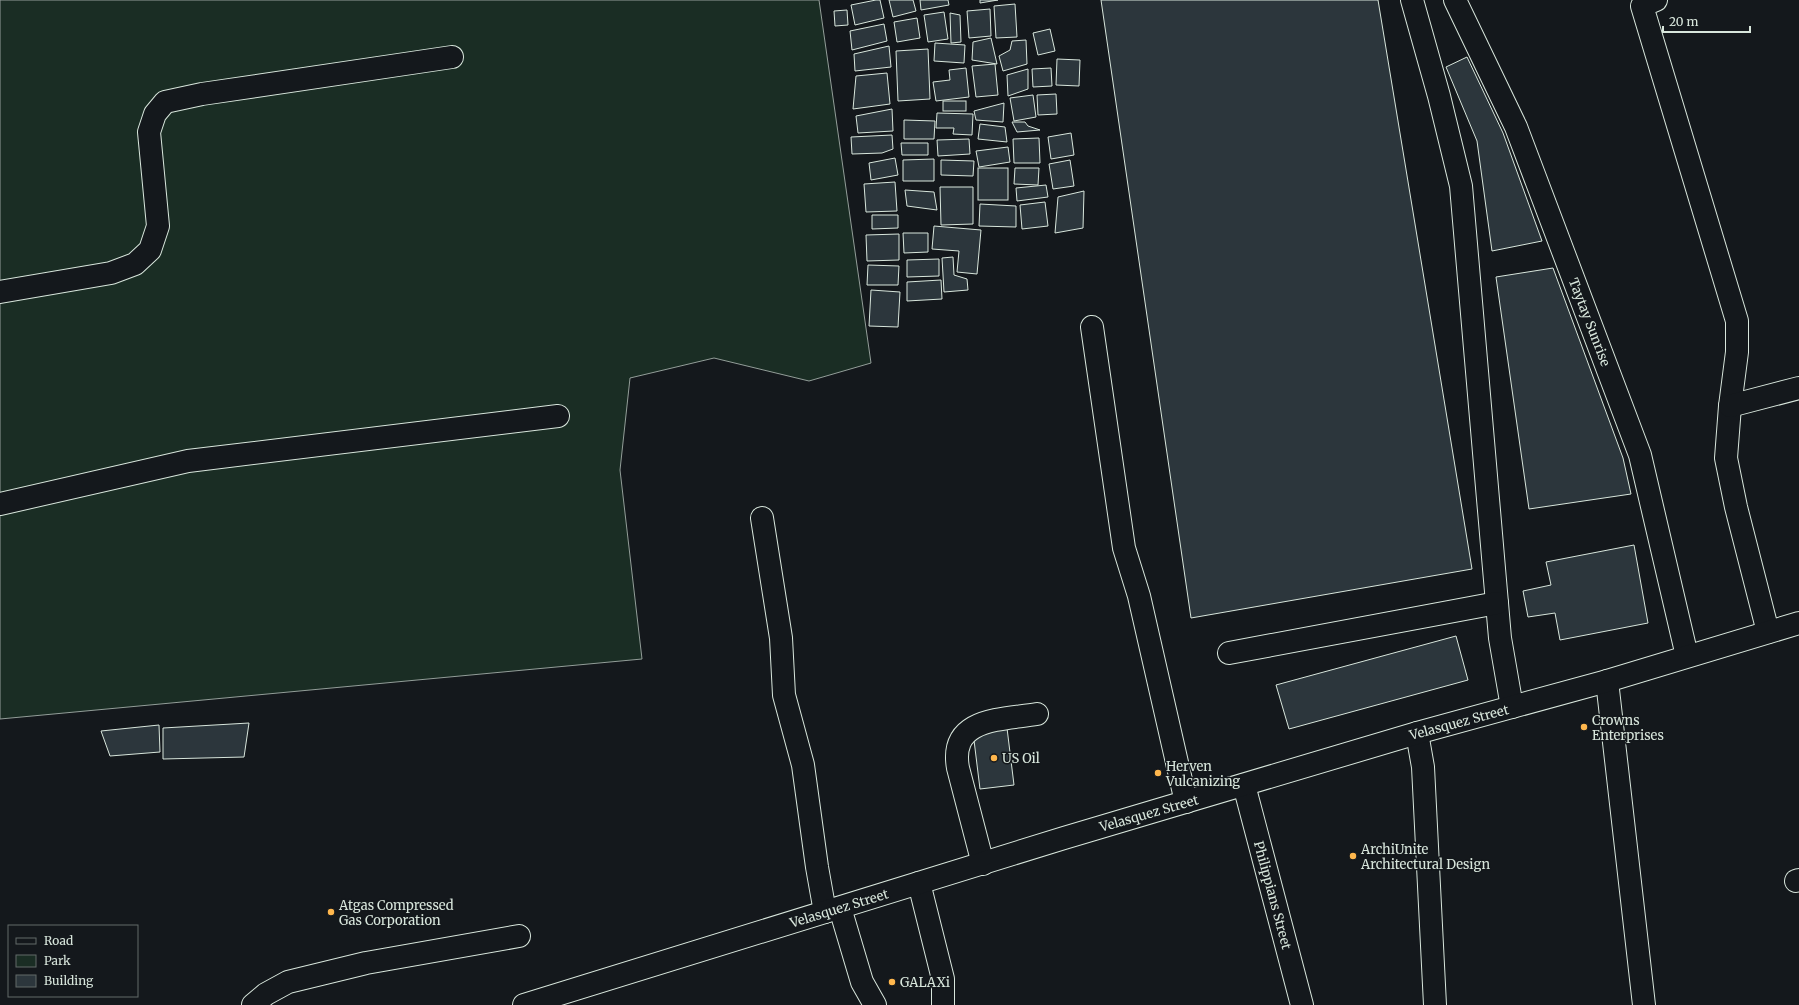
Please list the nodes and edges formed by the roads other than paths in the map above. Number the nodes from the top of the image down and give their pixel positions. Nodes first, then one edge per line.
1 (1412, 0) edge
2 (1455, 0) edge
3 (1647, 2) edge
4 (452, 57) dead end
5 (0, 292) edge
6 (1092, 327) dead end
7 (1799, 388) edge
8 (1730, 406) junction
9 (558, 416) dead end
10 (0, 504) edge
11 (762, 518) dead end
12 (1497, 602) junction
13 (1799, 623) edge
14 (1768, 632) junction
15 (1229, 653) dead end
16 (1686, 656) junction
17 (1607, 681) junction
18 (1512, 707) junction
19 (1037, 714) dead end
20 (1417, 733) junction
21 (1244, 785) junction
22 (1186, 802) junction
23 (983, 864) junction
24 (919, 883) junction
25 (833, 910) junction
26 (519, 936) dead end
27 (253, 1005) edge
28 (524, 1005) edge
29 (875, 1005) edge
30 (943, 1005) edge
31 (1302, 1005) edge
32 (1435, 1005) edge
33 (1644, 1005) edge

1 - 12 main road
2 - 16 main road, Taytay Sunrise
3 - 8 main road
4 - 5 main road
6 - 22 main road
7 - 8 main road
8 - 14 main road
9 - 10 main road
11 - 25 main road
12 - 15 main road
12 - 18 main road
13 - 14 main road, Velasquez Street
14 - 16 main road, Velasquez Street
16 - 17 main road, Velasquez Street
17 - 18 main road, Velasquez Street
17 - 33 main road
18 - 20 main road, Velasquez Street
19 - 23 main road
20 - 21 main road, Velasquez Street
20 - 32 main road
21 - 22 main road, Velasquez Street
21 - 31 main road, Philippians Street
22 - 23 main road, Velasquez Street
23 - 24 main road, Velasquez Street
24 - 25 main road, Velasquez Street
24 - 30 main road
25 - 28 main road, Velasquez Street
25 - 29 main road
26 - 27 main road

